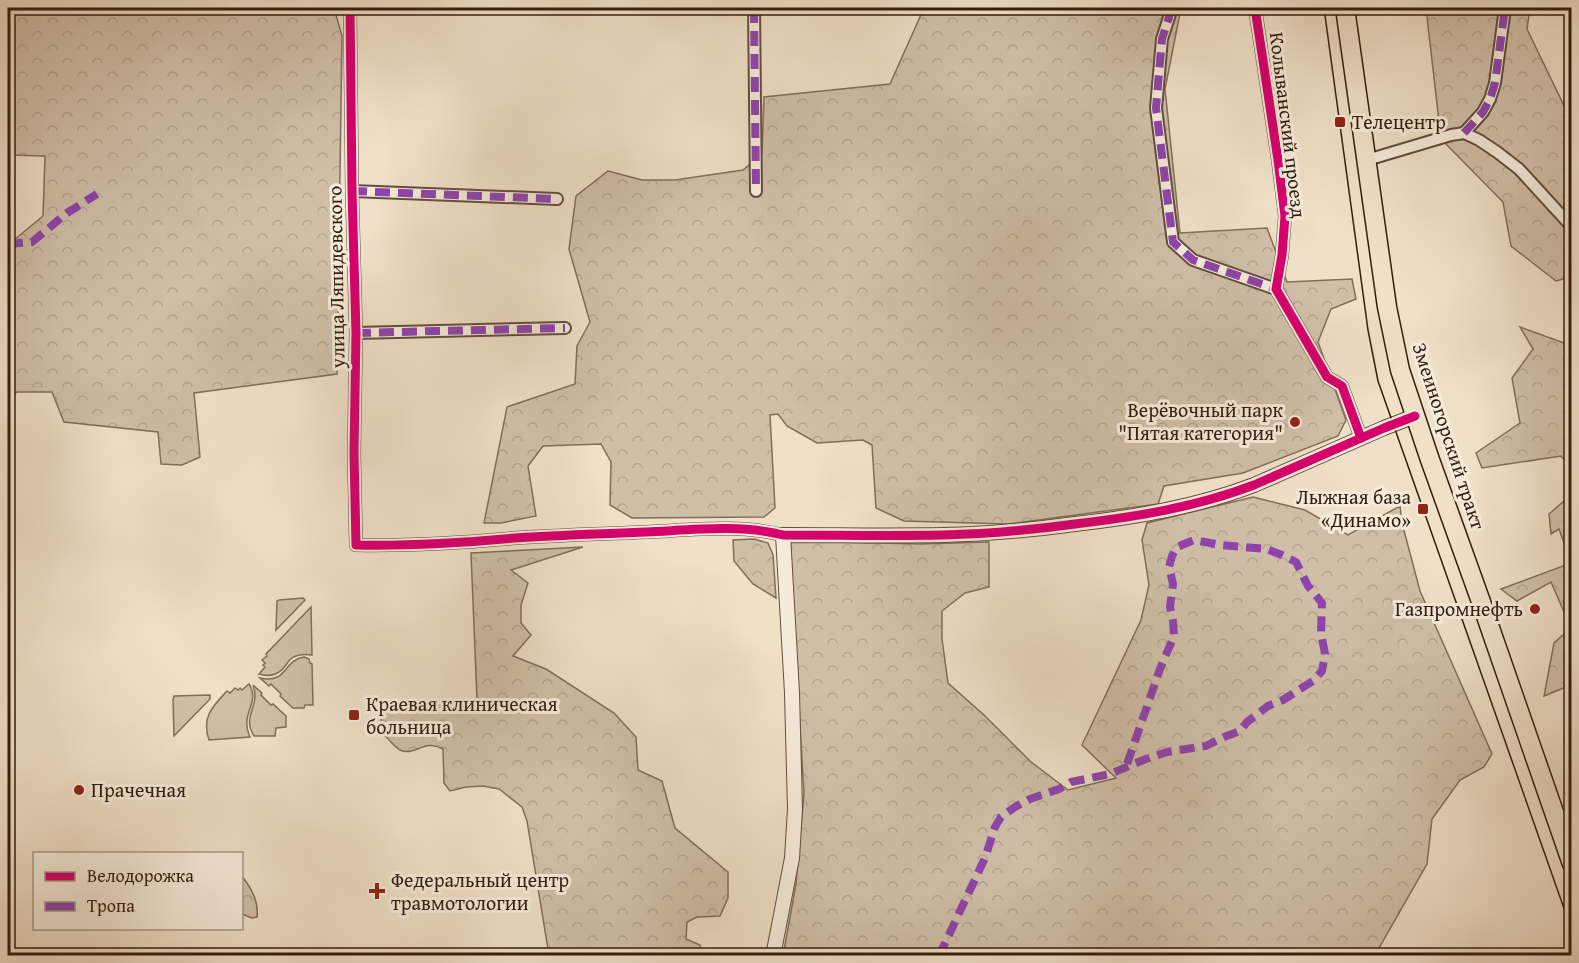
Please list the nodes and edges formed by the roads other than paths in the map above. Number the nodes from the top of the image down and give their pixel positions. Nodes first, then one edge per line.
1 (350, 8) edge
2 (754, 8) edge
3 (1172, 8) edge
4 (1255, 8) edge
5 (1345, 8) edge
6 (1505, 8) edge
7 (1464, 133) junction
8 (1367, 160) junction
9 (352, 191) junction
10 (756, 191) dead end
11 (557, 200) dead end
12 (1572, 226) edge
13 (1276, 289) junction
14 (565, 328) dead end
15 (356, 333) junction
16 (1415, 416) junction
17 (1360, 438) junction
18 (783, 535) junction
19 (1572, 864) edge
20 (773, 956) edge

1 - 9 street, улица Ляпидевского
2 - 10 street
3 - 13 street
4 - 13 street, Колыванский проезд
5 - 8 highway, Змеиногорский тракт
6 - 7 street
7 - 8 street
7 - 12 street
8 - 16 highway, Змеиногорский тракт
9 - 11 street
9 - 15 street, улица Ляпидевского
13 - 17 street
14 - 15 street
15 - 18 street, улица Ляпидевского
16 - 17 street
16 - 19 highway, Змеиногорский тракт
17 - 18 street
18 - 20 street

